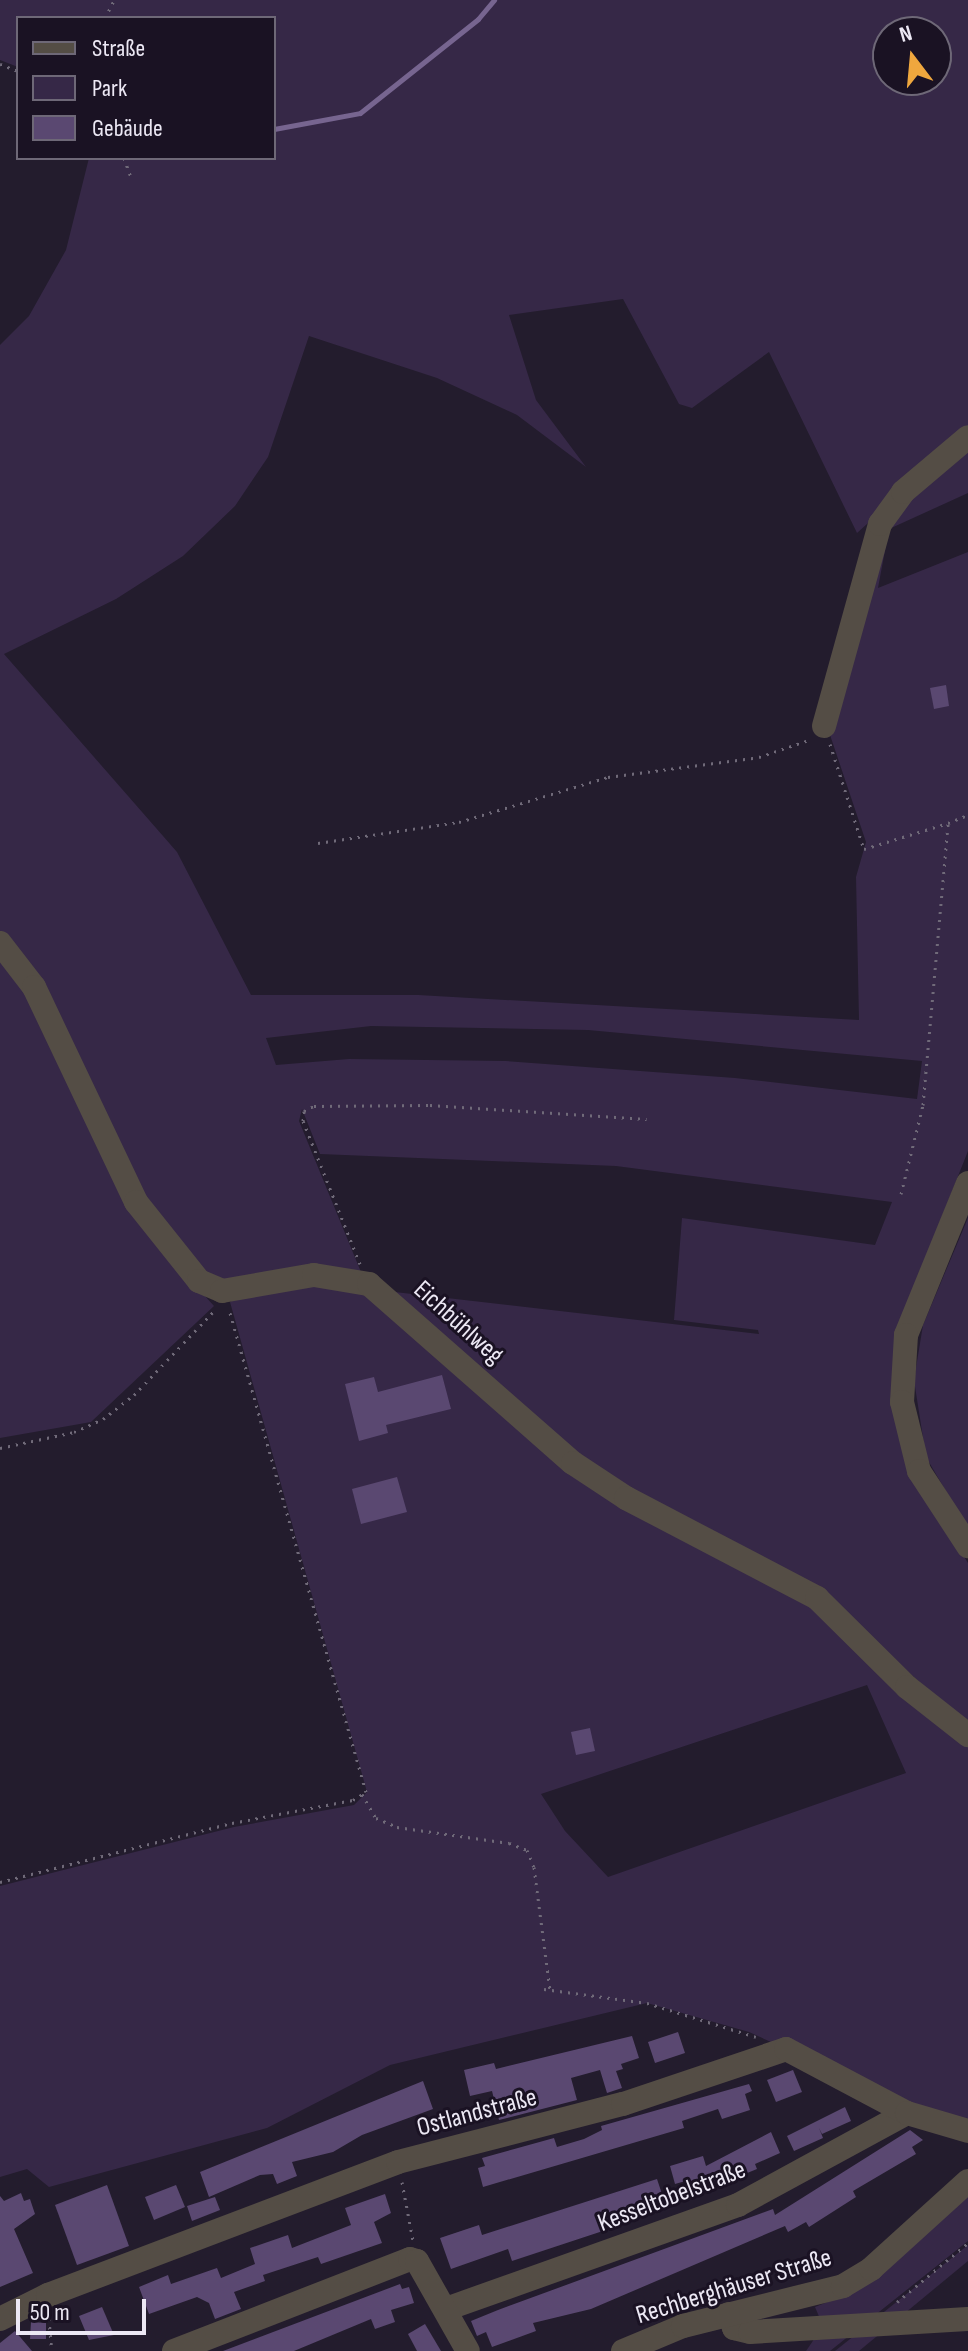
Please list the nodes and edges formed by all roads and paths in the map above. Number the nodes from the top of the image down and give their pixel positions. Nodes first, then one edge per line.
1 (125, 160) edge
2 (131, 177) dead end
3 (968, 437) edge
4 (824, 726) junction
5 (968, 815) edge
6 (948, 823) junction
7 (318, 843) dead end
8 (0, 944) edge
9 (647, 1119) dead end
10 (968, 1183) edge
11 (901, 1194) dead end
12 (369, 1284) junction
13 (222, 1291) junction
14 (0, 1448) edge
15 (968, 1546) edge
16 (968, 1735) edge
17 (362, 1794) junction
18 (0, 1882) edge
19 (786, 2049) junction
20 (907, 2113) junction
21 (968, 2131) edge
22 (398, 2162) junction
23 (968, 2181) edge
24 (968, 2243) edge
25 (417, 2261) junction
26 (48, 2295) junction
27 (895, 2304) dead end
28 (446, 2309) junction
29 (729, 2314) junction
30 (0, 2319) edge
31 (968, 2319) edge
32 (815, 2329) junction
33 (52, 2351) edge
34 (174, 2351) edge
35 (468, 2351) edge
36 (623, 2351) edge
37 (798, 2351) edge

1 - 2 path
3 - 4 street
4 - 6 path
4 - 7 path
5 - 6 path
6 - 11 path
8 - 13 street
9 - 12 path
10 - 15 street
12 - 13 street
12 - 16 street, Eichbühlweg
13 - 14 path
13 - 17 path
17 - 18 path
17 - 19 path
19 - 20 street
19 - 22 street, Ostlandstraße
20 - 21 street
20 - 28 street, Kesseltobelstraße
22 - 25 path
22 - 26 street, Ostlandstraße
23 - 29 street, Rechberghäuser Straße
24 - 27 path
25 - 28 street
25 - 34 street
26 - 30 street, Ostlandstraße
26 - 33 path
28 - 35 street
29 - 32 street
29 - 36 street, Rechberghäuser Straße
31 - 32 street
32 - 37 street

